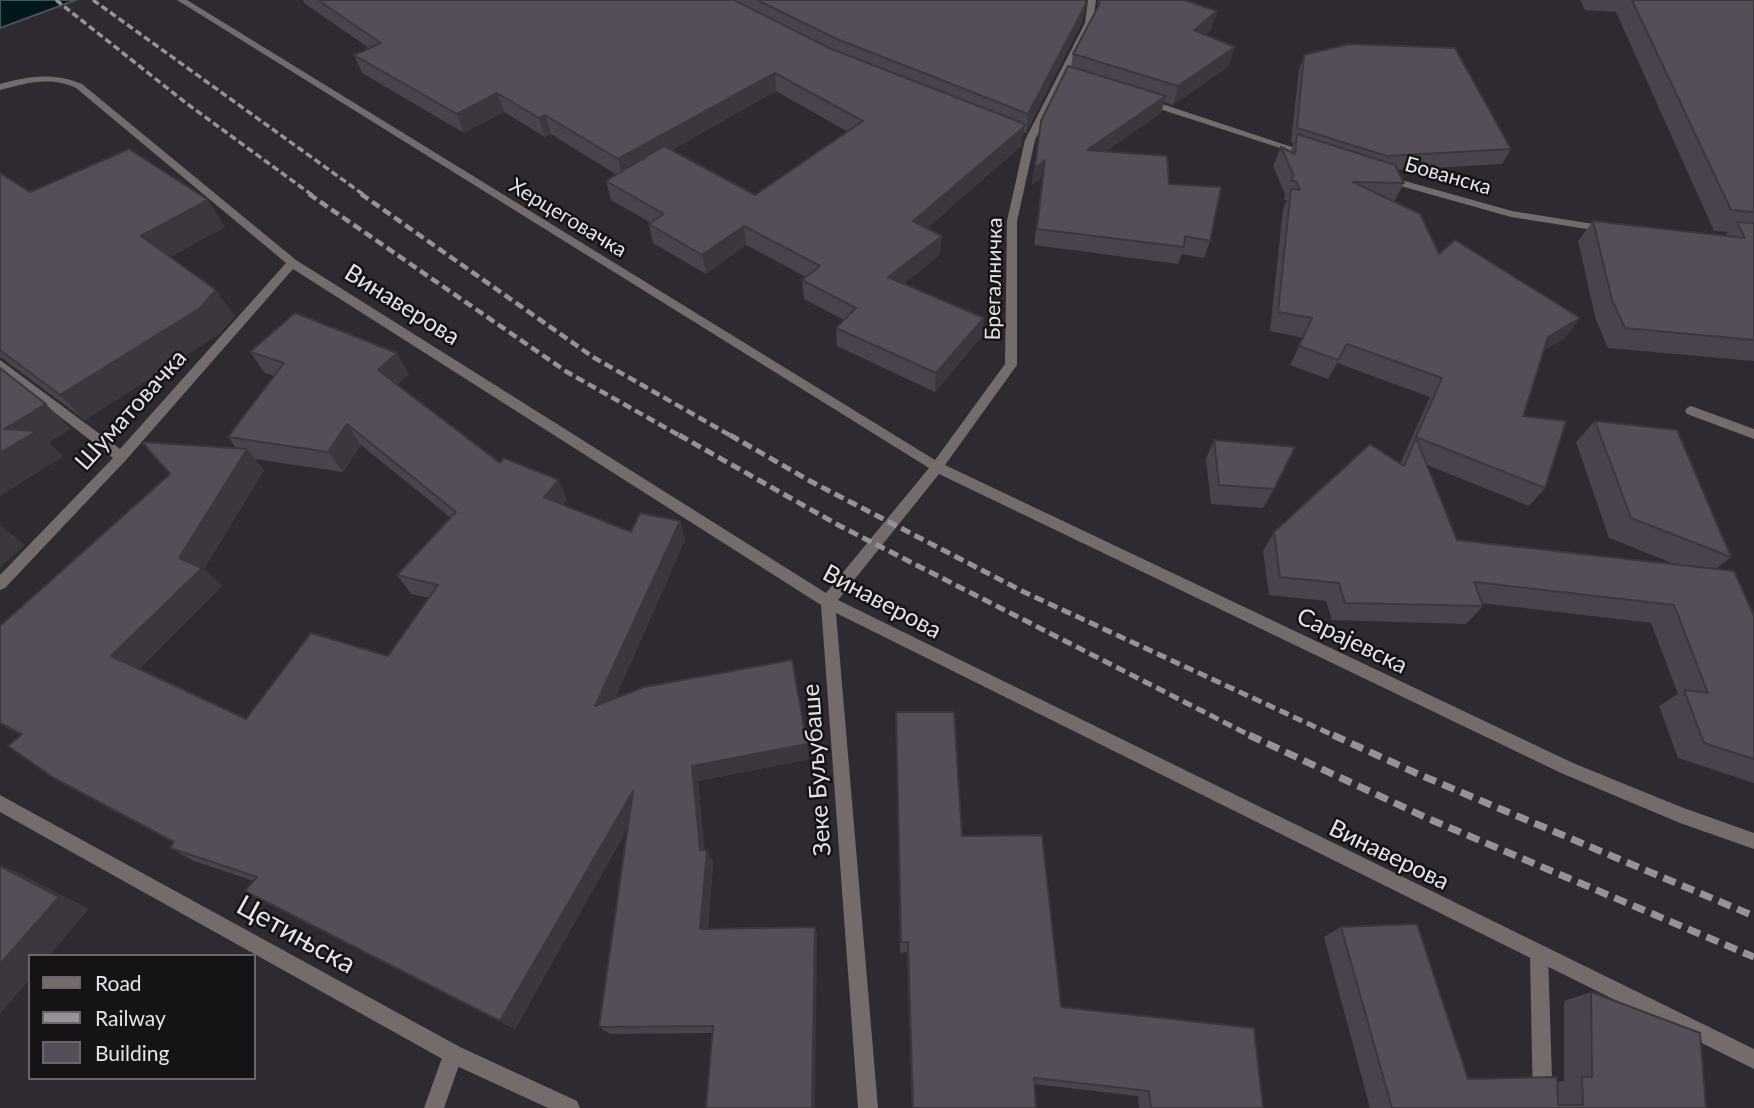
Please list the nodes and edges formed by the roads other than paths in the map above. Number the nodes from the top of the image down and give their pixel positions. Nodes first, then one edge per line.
1 (181, 0) edge
2 (1092, 0) edge
3 (1061, 75) junction
4 (1074, 79) edge
5 (0, 87) edge
6 (1139, 100) edge
7 (1018, 135) edge
8 (1030, 140) junction
9 (1321, 158) edge
10 (1373, 174) edge
11 (1612, 230) edge
12 (292, 263) junction
13 (0, 364) edge
14 (1691, 411) dead end
15 (1754, 434) edge
16 (121, 457) junction
17 (937, 467) junction
18 (0, 584) edge
19 (828, 602) junction
20 (0, 803) edge
21 (1754, 841) edge
22 (1539, 955) junction
23 (453, 1054) junction
24 (1754, 1059) edge
25 (434, 1108) edge
26 (570, 1108) edge
27 (868, 1108) edge
28 (1543, 1108) edge

1 - 17 street, Херцеговачка
2 - 3 street, Брегалничка
3 - 4 street
3 - 8 street, Брегалничка
5 - 12 street, Винаверова
6 - 9 street
7 - 8 street
8 - 17 street, Брегалничка
10 - 11 street, Бованска
12 - 16 street, Шуматовачка
12 - 19 street, Винаверова
13 - 16 street
14 - 15 street
16 - 18 street, Шуматовачка
17 - 19 street
17 - 21 street, Сарајевска
19 - 22 street, Винаверова
19 - 27 street, Зеке Буљубаше
20 - 23 street, Цетињска
22 - 24 street, Винаверова
22 - 28 street
23 - 25 street
23 - 26 street, Цетињска

